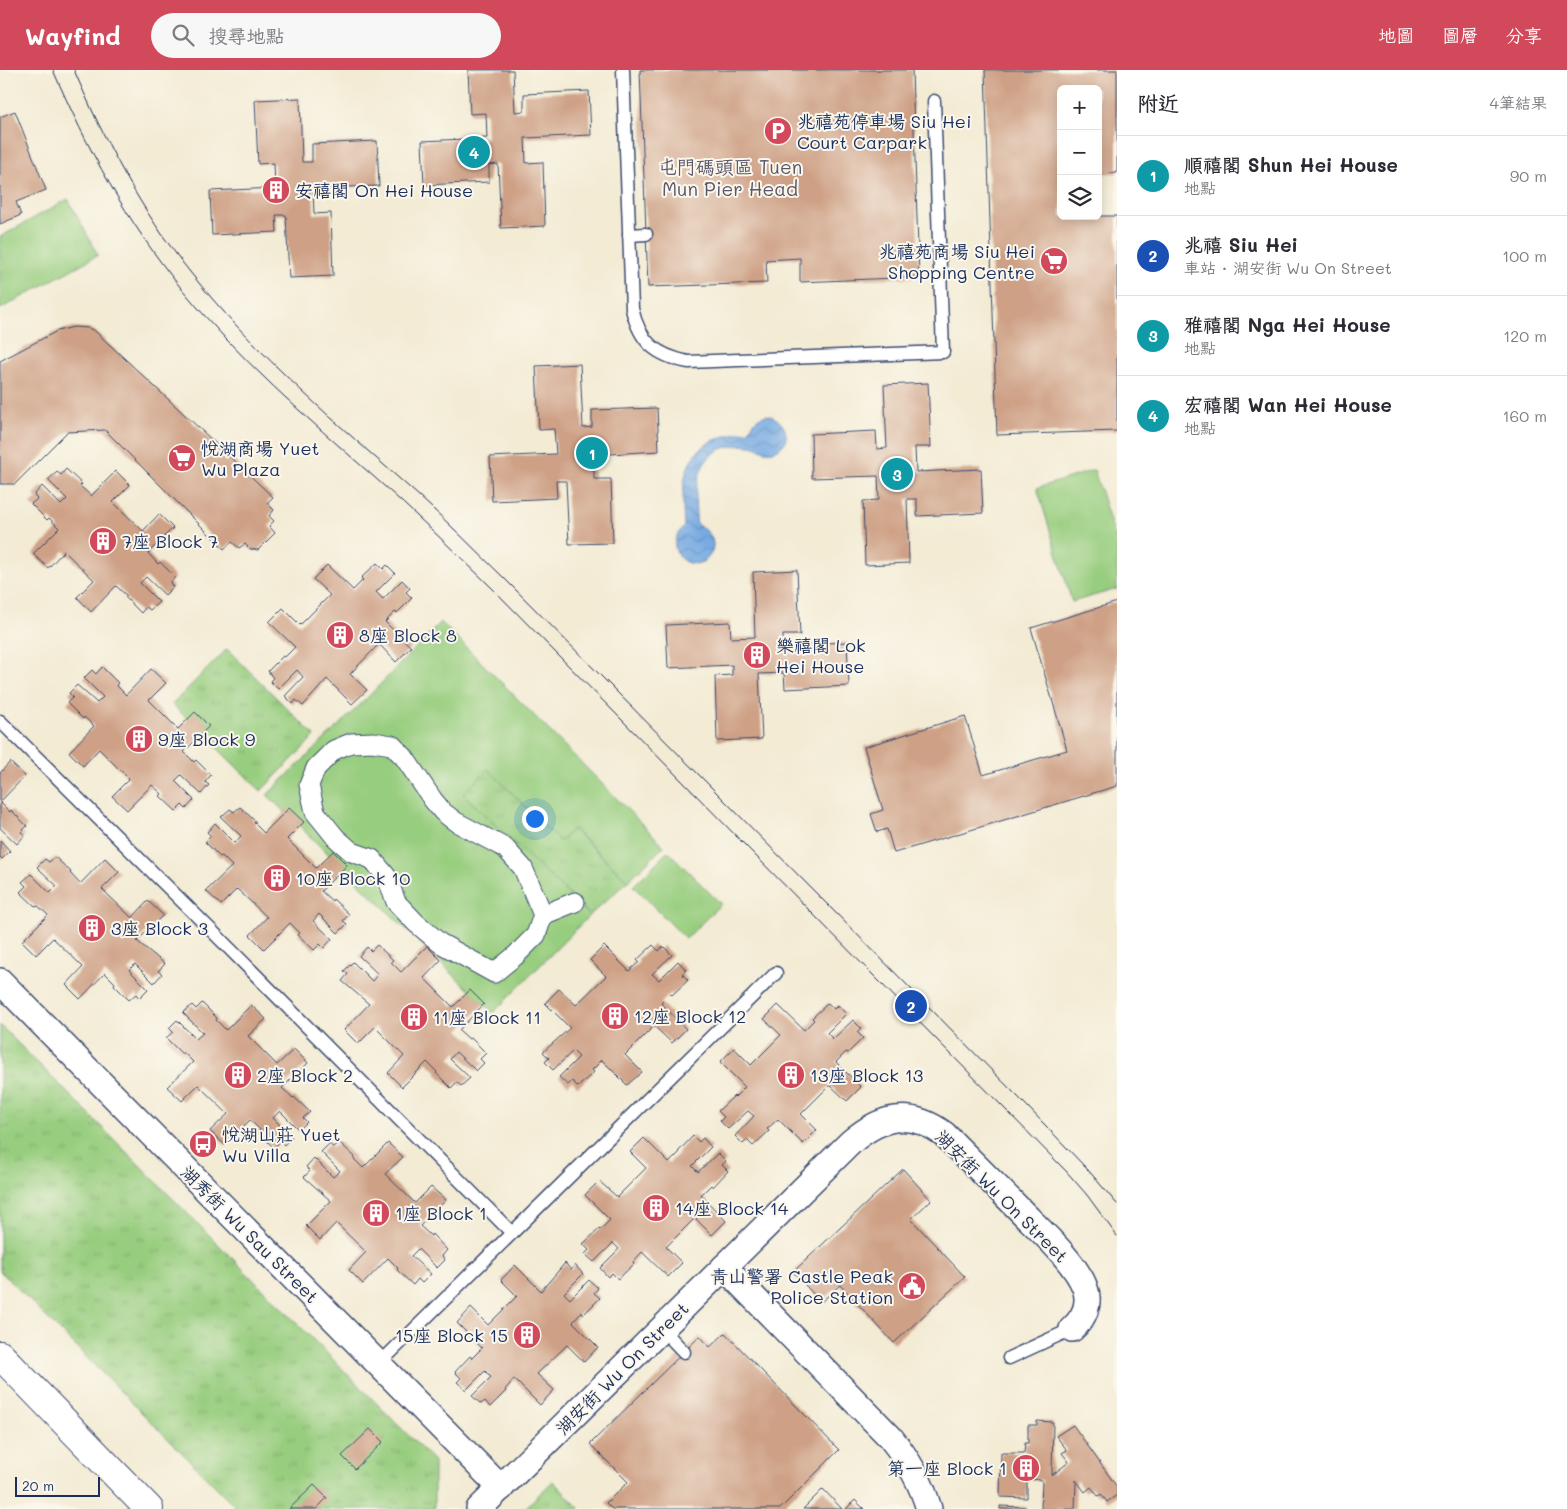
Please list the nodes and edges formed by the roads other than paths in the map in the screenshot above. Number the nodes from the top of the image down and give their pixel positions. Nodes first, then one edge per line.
1 (623, 70) edge
2 (934, 101) dead end
3 (646, 234) dead end
4 (629, 235) junction
5 (0, 721) edge
6 (575, 902) dead end
7 (543, 915) junction
8 (776, 973) dead end
9 (0, 981) edge
10 (512, 1234) junction
11 (724, 1267) junction
12 (662, 1329) junction
13 (1072, 1329) joint
14 (684, 1352) dead end
15 (0, 1355) edge
16 (1009, 1358) dead end
17 (378, 1364) junction
18 (501, 1488) junction
19 (149, 1509) edge
20 (479, 1509) edge
21 (929, 1509) edge

1 - 4 lane
2 - 4 lane
3 - 4 lane
5 - 10 lane
6 - 7 street
7 - 7 street
8 - 10 lane
9 - 17 street, 湖秀街 Wu Sau Street
10 - 17 lane
11 - 12 street, 湖安街 Wu On Street
11 - 13 street, 湖安街 Wu On Street
11 - 21 street
12 - 14 lane
12 - 18 street, 湖安街 Wu On Street
13 - 16 lane
15 - 19 street
17 - 18 street, 湖秀街 Wu Sau Street
18 - 20 street, 湖安街 Wu On Street

